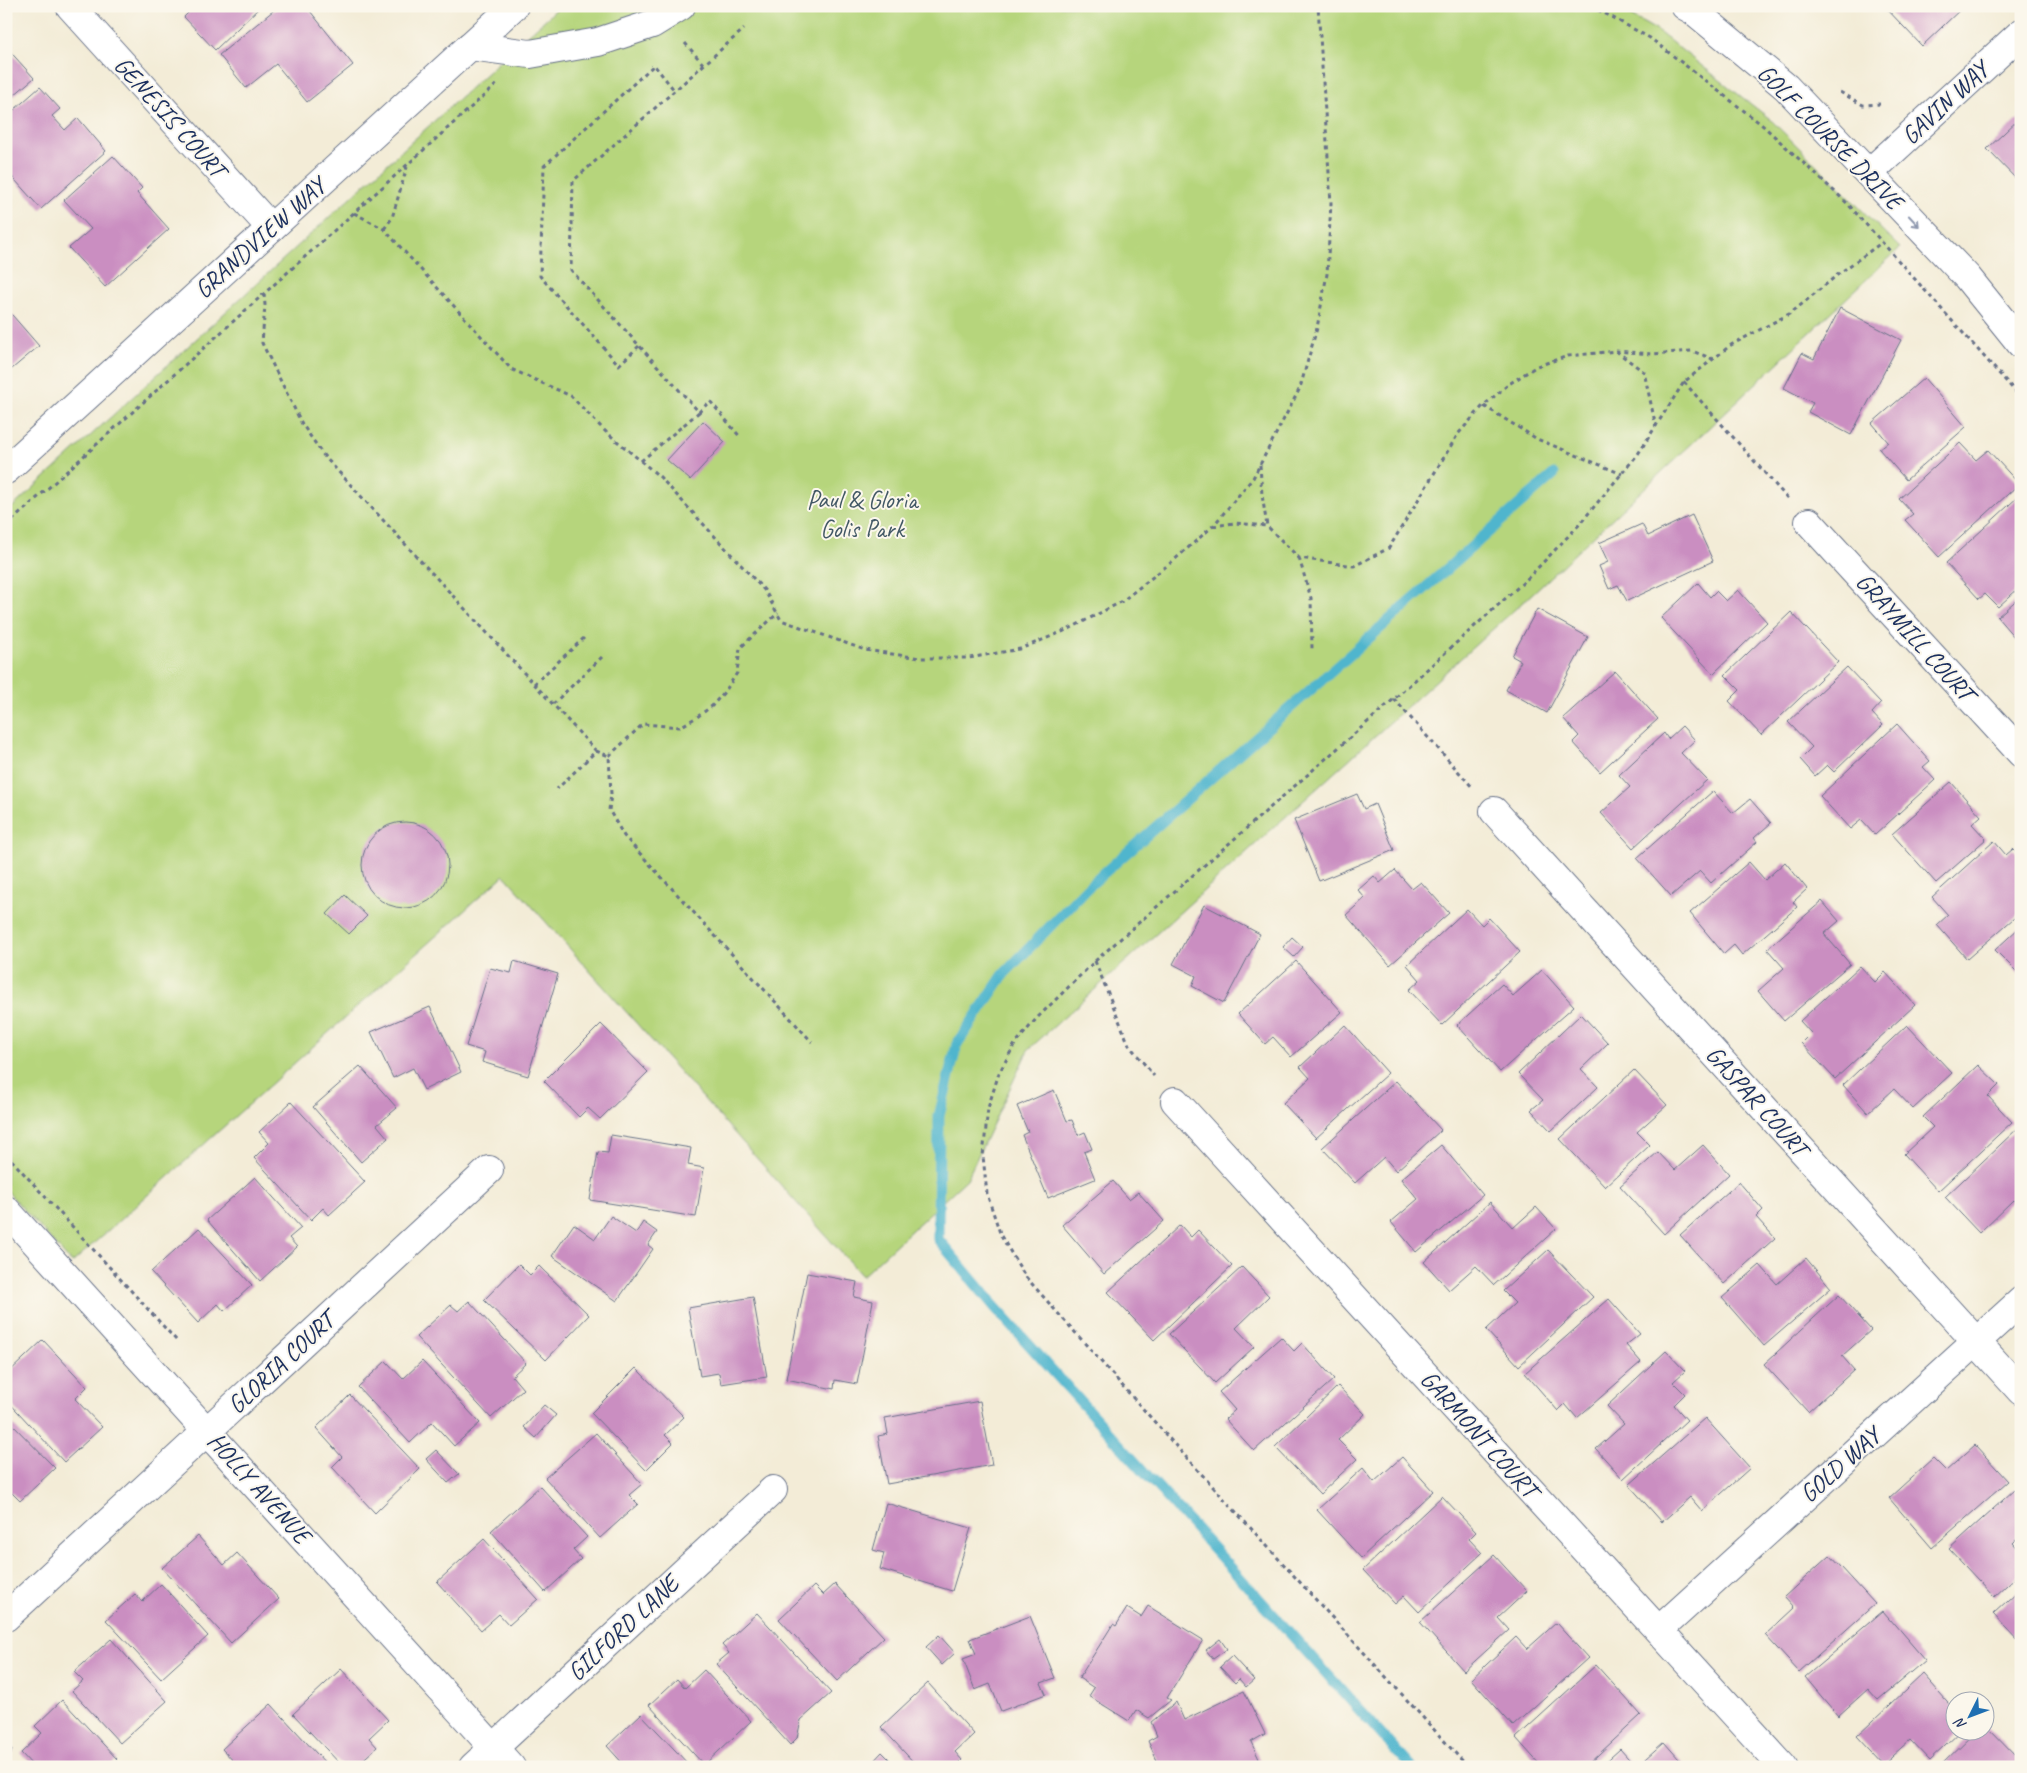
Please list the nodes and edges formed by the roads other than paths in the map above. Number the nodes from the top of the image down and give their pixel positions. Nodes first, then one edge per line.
1 (70, 6) edge
2 (514, 6) edge
3 (680, 6) edge
4 (1685, 6) edge
5 (2021, 33) edge
6 (470, 46) junction
7 (1869, 173) junction
8 (271, 228) junction
9 (1967, 277) junction
10 (2021, 317) edge
11 (2021, 344) edge
12 (6, 470) edge
13 (1809, 522) road end
14 (2021, 753) edge
15 (1494, 812) road end
16 (1175, 1101) road end
17 (489, 1170) dead end
18 (6, 1210) edge
19 (2021, 1300) edge
20 (1976, 1342) junction
21 (2021, 1390) edge
22 (207, 1431) junction
23 (773, 1490) dead end
24 (6, 1617) edge
25 (1659, 1630) junction
26 (502, 1757) edge
27 (473, 1767) edge
28 (1783, 1767) edge

1 - 8 street, GENESIS COURT
2 - 6 street, GRANDVIEW WAY
3 - 6 street
4 - 7 street, GOLF COURSE DRIVE
5 - 7 street, GAVIN WAY
6 - 8 street, GRANDVIEW WAY
7 -> 9 street, GOLF COURSE DRIVE
8 - 12 street, GRANDVIEW WAY
9 - 10 street, GOLF COURSE DRIVE
9 - 11 street, GOLF COURSE DRIVE
13 - 14 street, GRAYMILL COURT
15 - 20 street, GASPAR COURT
16 - 25 street, GARMONT COURT
17 - 22 street, GLORIA COURT
18 - 22 street, HOLLY AVENUE
19 - 20 street, GOLD WAY
20 - 21 street, GASPAR COURT
20 - 25 street, GOLD WAY
22 - 24 street, GLORIA COURT
22 - 26 street, HOLLY AVENUE
23 - 26 street, GILFORD LANE
25 - 28 street, GARMONT COURT
26 - 27 street, GILFORD LANE

